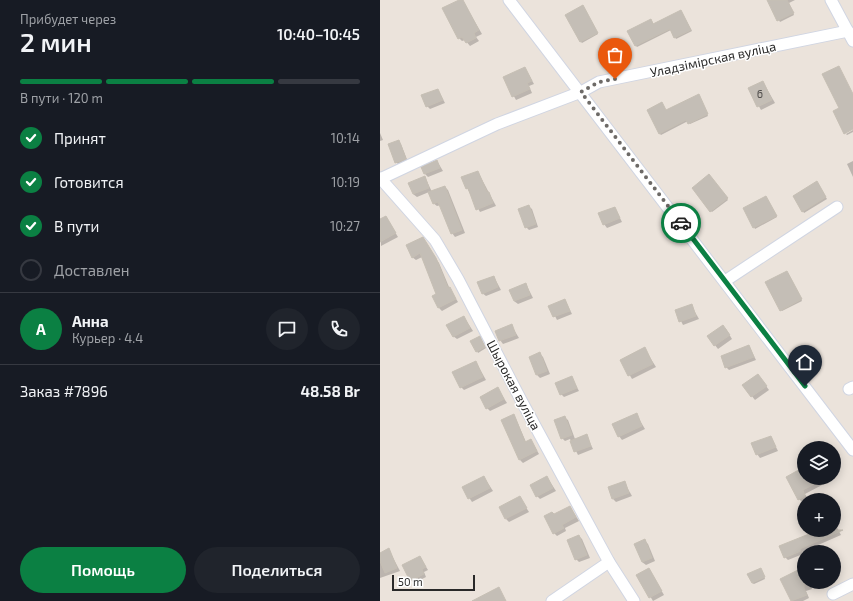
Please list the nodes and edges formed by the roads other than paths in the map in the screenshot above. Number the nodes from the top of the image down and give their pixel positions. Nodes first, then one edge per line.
1 (509, 0) edge
2 (832, 0) edge
3 (851, 36) edge
4 (581, 92) junction
5 (380, 178) edge
6 (837, 207) dead end
7 (725, 281) junction
8 (853, 450) edge
9 (609, 562) junction
10 (853, 584) edge
11 (833, 594) dead end
12 (552, 601) edge
13 (634, 601) edge

1 - 4 street
2 - 3 street
3 - 4 street, Уладзімірская вуліца
4 - 5 street, Уладзімірская вуліца
4 - 7 street
5 - 9 street, Шырокая вуліца
6 - 7 street
7 - 8 street
9 - 12 street
9 - 13 street, Шырокая вуліца
10 - 11 street

